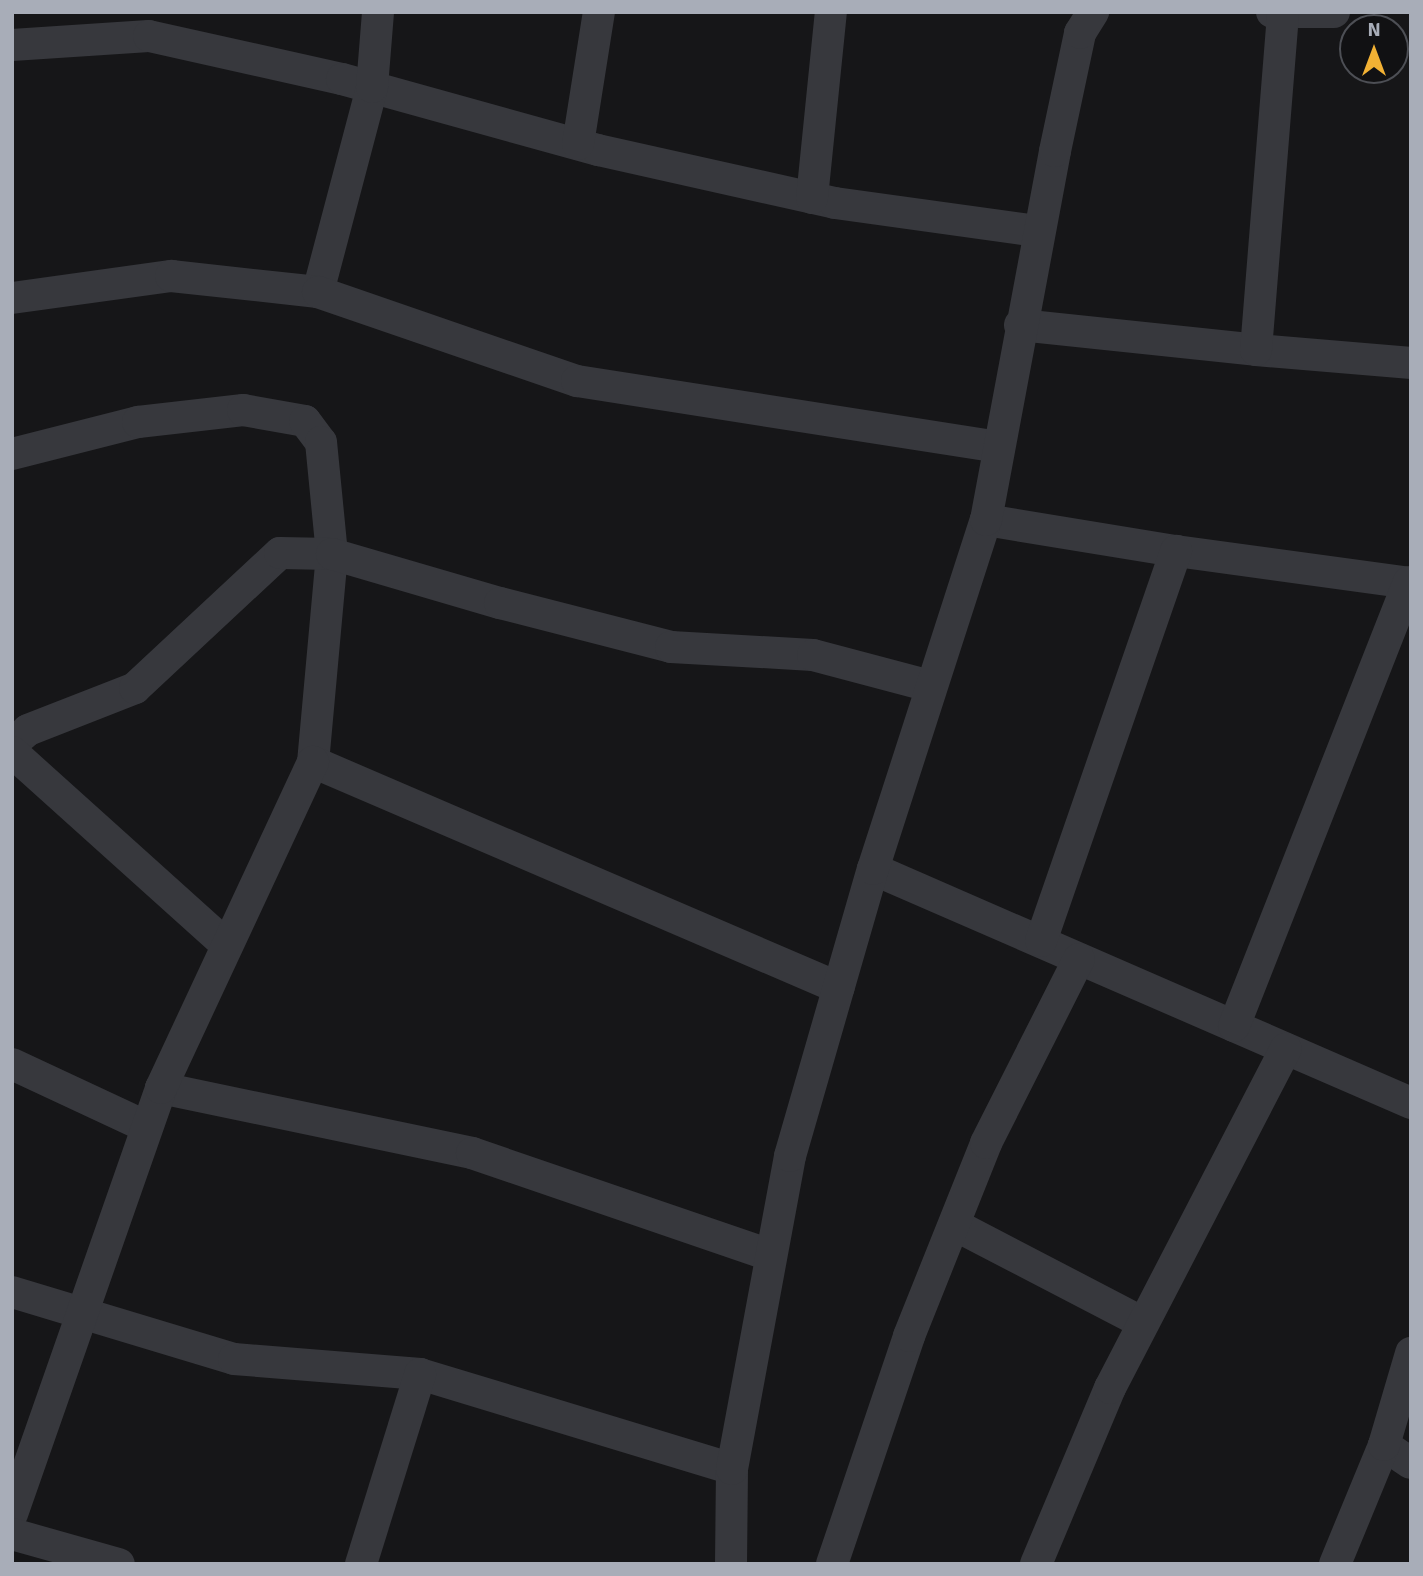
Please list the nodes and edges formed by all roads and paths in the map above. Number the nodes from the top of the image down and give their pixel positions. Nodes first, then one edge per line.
1 (378, 12) edge
2 (599, 12) edge
3 (831, 12) edge
4 (1335, 12) edge
5 (1279, 13) edge
6 (1083, 19) edge
7 (151, 24) edge
8 (12, 45) edge
9 (372, 87) junction
10 (578, 144) junction
11 (812, 198) junction
12 (1038, 231) junction
13 (318, 292) junction
14 (12, 298) edge
15 (1020, 325) junction
16 (1256, 350) junction
17 (1411, 363) edge
18 (999, 447) junction
19 (12, 454) edge
20 (986, 520) junction
21 (1176, 551) junction
22 (332, 554) junction
23 (1410, 582) edge
24 (930, 686) junction
25 (12, 744) edge
26 (12, 752) edge
27 (313, 762) junction
28 (873, 869) junction
29 (1041, 941) junction
30 (226, 945) junction
31 (1080, 959) junction
32 (839, 988) junction
33 (1234, 1026) junction
34 (1286, 1049) junction
35 (12, 1064) edge
36 (161, 1087) junction
37 (1411, 1103) edge
38 (147, 1127) junction
39 (955, 1225) junction
40 (770, 1255) junction
41 (12, 1292) edge
42 (81, 1312) junction
43 (1143, 1323) junction
44 (1411, 1353) edge
45 (420, 1374) junction
46 (1384, 1445) junction
47 (1411, 1463) edge
48 (732, 1469) junction
49 (12, 1514) edge
50 (12, 1534) edge
51 (119, 1564) edge
52 (361, 1564) edge
53 (731, 1564) edge
54 (832, 1564) edge
55 (1037, 1564) edge
56 (1335, 1564) edge

1 - 9 street
2 - 10 street
3 - 11 street
4 - 5 street
5 - 16 street
6 - 12 street
7 - 8 street
7 - 9 street
9 - 10 street
9 - 13 street
10 - 11 street
11 - 12 street
12 - 15 street
13 - 14 street
13 - 18 street
15 - 16 street
15 - 18 street
16 - 17 street
18 - 20 street
19 - 22 street
20 - 21 street
20 - 24 street
21 - 23 street
21 - 29 street
22 - 24 street
22 - 25 street
22 - 27 street
23 - 33 street
24 - 28 street
26 - 30 street
27 - 30 street
27 - 32 street
28 - 29 street
28 - 32 street
29 - 31 street
30 - 36 street
31 - 33 street
31 - 39 street
32 - 40 street
33 - 34 street
34 - 37 street
34 - 43 street
35 - 38 street
36 - 38 street
36 - 40 street
38 - 42 street
39 - 43 street
39 - 54 street
40 - 48 street
41 - 42 street
42 - 45 street
42 - 49 street
43 - 55 street
44 - 46 street
45 - 48 street
45 - 52 street
46 - 47 street
46 - 56 street
48 - 53 street
50 - 51 street

